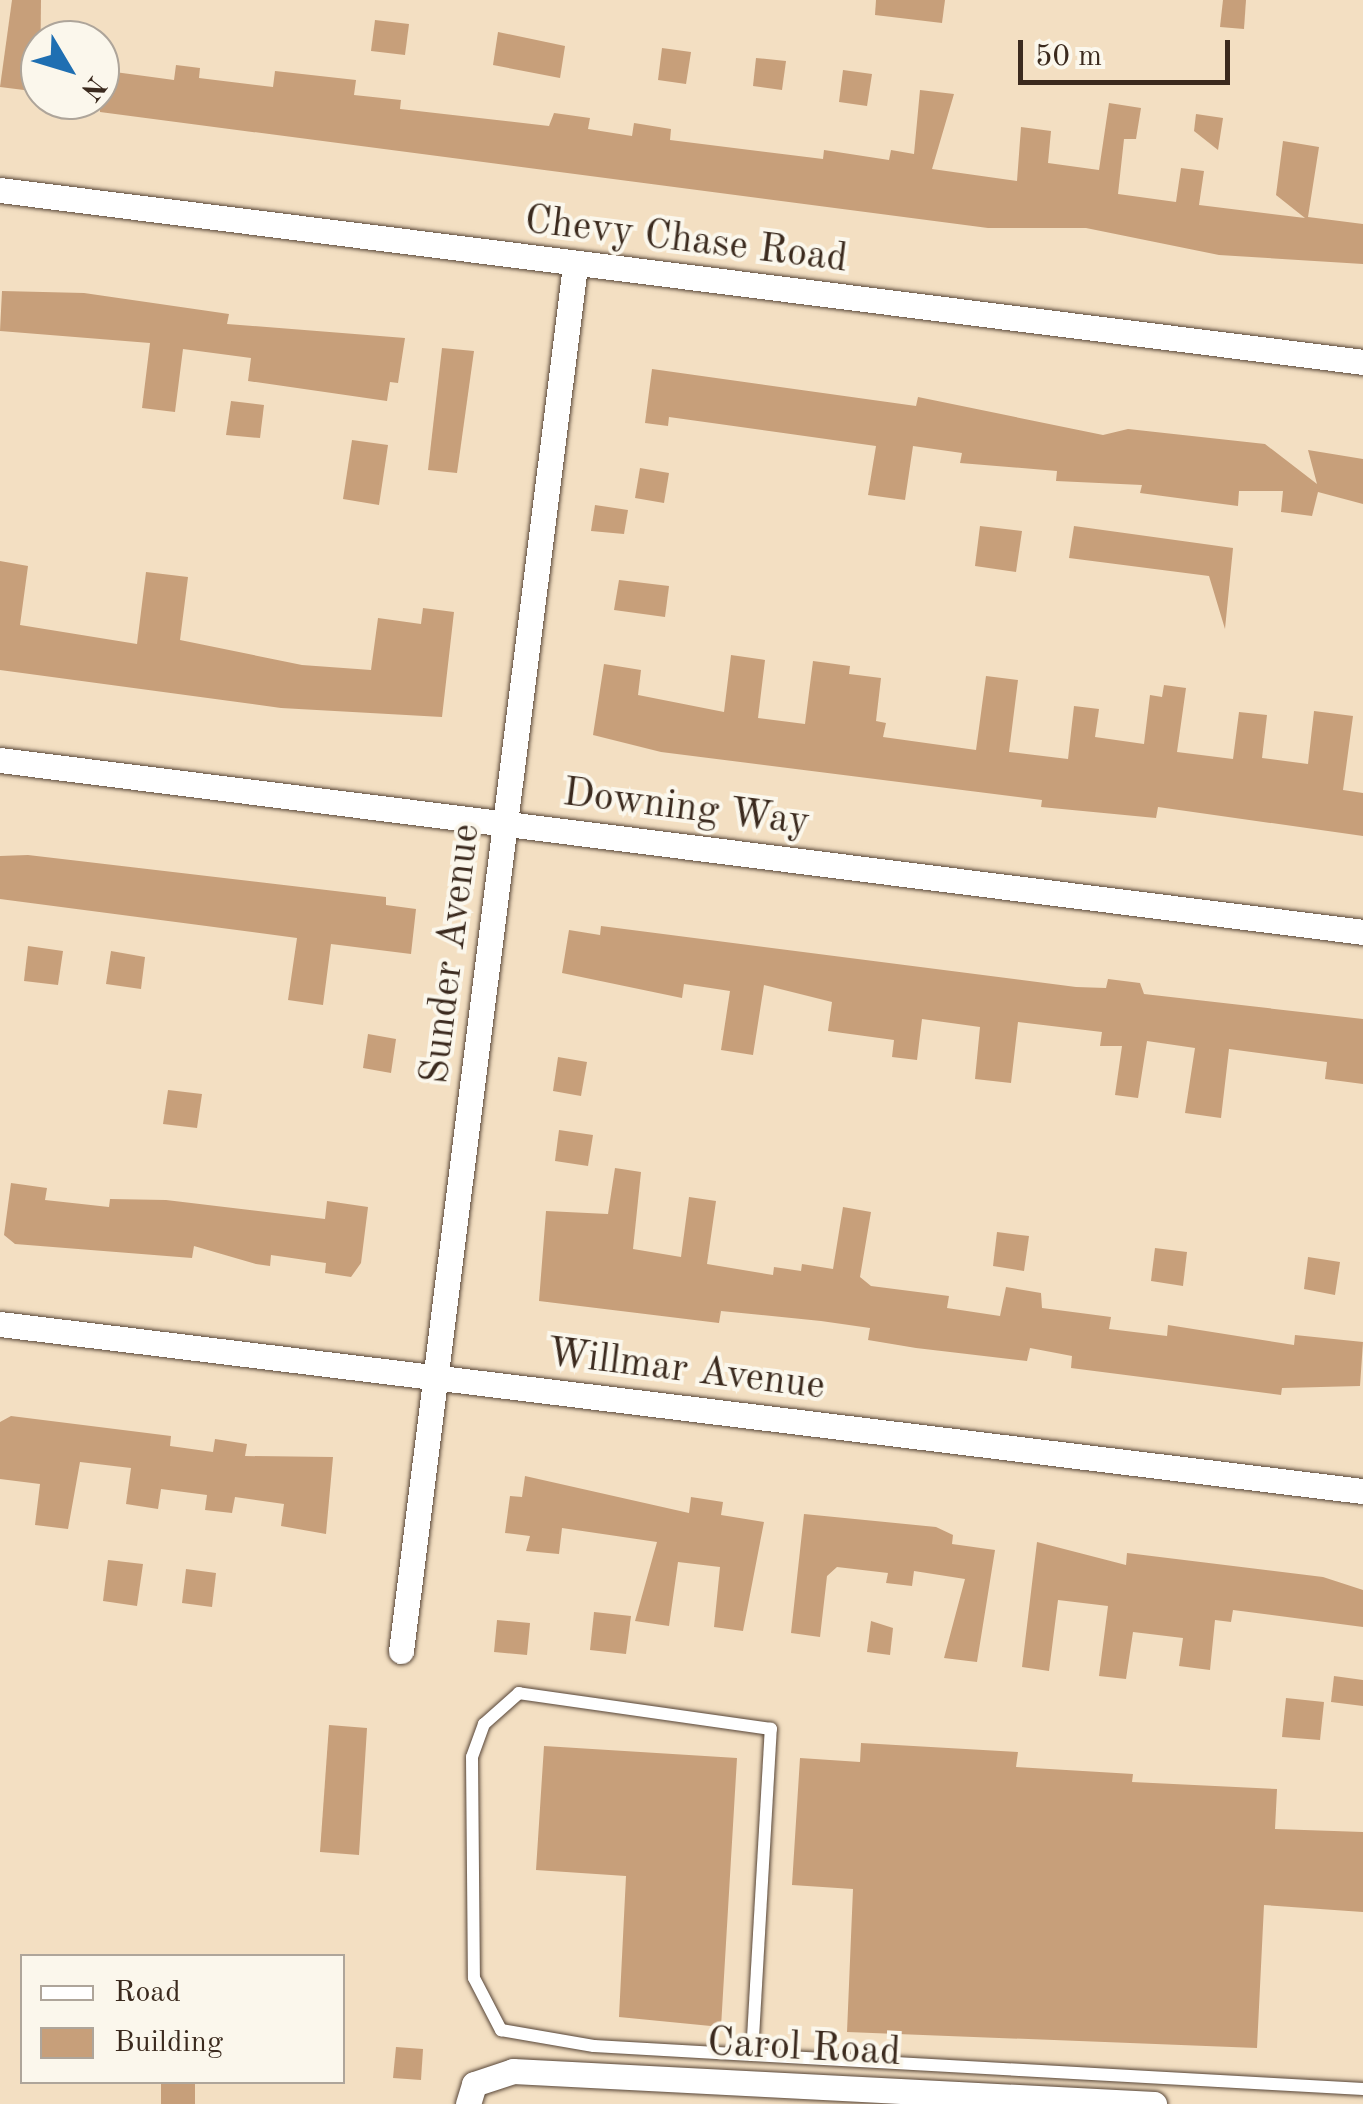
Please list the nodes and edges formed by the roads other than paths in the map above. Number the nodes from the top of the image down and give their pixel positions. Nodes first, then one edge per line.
1 (0, 190) edge
2 (575, 266) junction
3 (1363, 362) edge
4 (0, 760) edge
5 (506, 824) junction
6 (1363, 932) edge
7 (0, 1324) edge
8 (436, 1378) junction
9 (1363, 1491) edge
10 (401, 1652) dead end
11 (752, 2055) junction
12 (1363, 2089) edge
13 (468, 2104) edge
14 (1154, 2104) edge

1 - 2 street, Chevy Chase Road
2 - 3 street, Chevy Chase Road
2 - 5 street, Sunder Avenue
4 - 5 street, Downing Way
5 - 6 street, Downing Way
5 - 8 street, Sunder Avenue
7 - 8 street, Willmar Avenue
8 - 9 street, Willmar Avenue
8 - 10 street, Sunder Avenue
11 - 11 lane
11 - 12 lane
13 - 14 street, Carol Road

